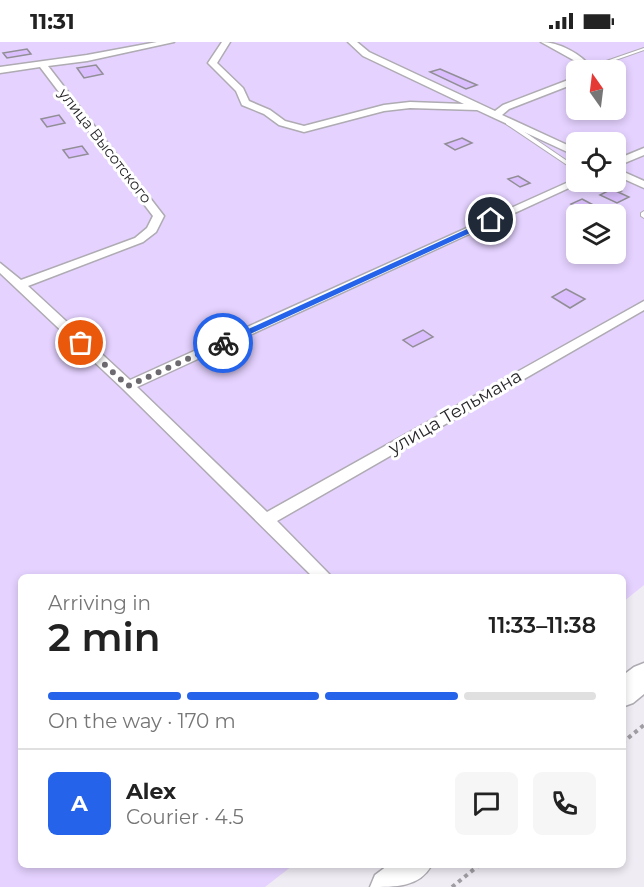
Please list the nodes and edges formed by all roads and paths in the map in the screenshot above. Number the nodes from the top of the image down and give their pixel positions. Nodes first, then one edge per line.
1 (170, 42) edge
2 (226, 42) edge
3 (352, 42) edge
4 (545, 42) edge
5 (644, 49) edge
6 (580, 60) edge
7 (612, 60) edge
8 (41, 63) junction
9 (0, 70) edge
10 (566, 84) edge
11 (479, 107) junction
12 (497, 114) junction
13 (566, 148) edge
14 (644, 151) edge
15 (626, 159) edge
16 (566, 162) edge
17 (626, 176) edge
18 (644, 185) edge
19 (566, 187) edge
20 (0, 267) edge
21 (20, 285) junction
22 (644, 304) edge
23 (128, 386) junction
24 (266, 520) junction
25 (321, 574) edge
26 (644, 676) edge
27 (626, 691) edge
28 (644, 725) edge
29 (626, 740) edge
30 (411, 868) edge
31 (476, 868) edge
32 (387, 887) edge
33 (452, 887) edge

1 - 8 street
2 - 11 street
3 - 11 street
4 - 6 street
5 - 7 lane
8 - 9 street
8 - 21 street, улица Высотского
10 - 12 street
11 - 12 street
12 - 13 street
12 - 16 lane
14 - 15 street
17 - 18 street
19 - 23 street
20 - 21 street
21 - 23 street
22 - 24 street, улица Тельмана
23 - 24 street
24 - 25 street
26 - 27 main road
28 - 29 path
30 - 32 main road
31 - 33 path

